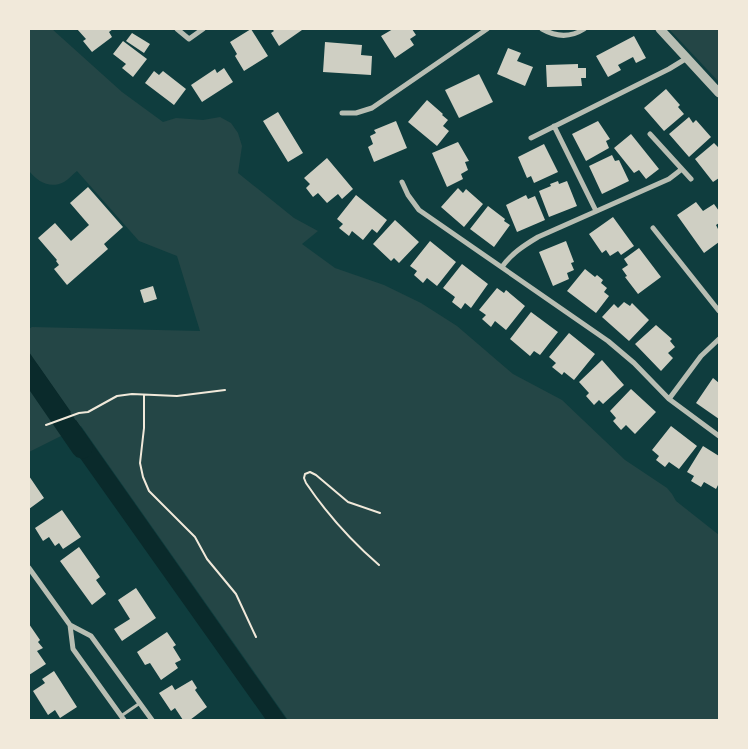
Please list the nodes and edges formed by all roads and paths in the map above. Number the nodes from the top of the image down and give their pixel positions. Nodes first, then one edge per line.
1 (177, 29) edge
2 (203, 29) edge
3 (487, 29) edge
4 (542, 29) edge
5 (584, 29) edge
6 (660, 29) edge
7 (687, 58) junction
8 (719, 93) edge
9 (342, 113) dead end
10 (554, 126) junction
11 (650, 134) dead end
12 (532, 138) dead end
13 (682, 169) junction
14 (691, 179) dead end
15 (402, 182) dead end
16 (596, 211) junction
17 (653, 228) dead end
18 (502, 267) junction
19 (719, 311) edge
20 (719, 339) edge
21 (225, 390) dead end
22 (144, 395) junction
23 (669, 399) junction
24 (46, 425) dead end
25 (719, 436) edge
26 (380, 513) dead end
27 (379, 565) dead end
28 (29, 568) edge
29 (70, 625) junction
30 (256, 637) dead end
31 (140, 703) junction
32 (122, 718) edge
33 (152, 720) edge

1 - 2 street
3 - 9 street
4 - 5 street
6 - 7 street
7 - 8 street
7 - 10 street
10 - 12 street
10 - 16 street
11 - 13 street
13 - 14 street
13 - 16 street
15 - 18 street
16 - 18 street
17 - 19 street
18 - 23 street
20 - 23 street
21 - 22 path
22 - 24 path
22 - 30 path
23 - 25 street
26 - 27 path
28 - 29 street
29 - 31 street
29 - 32 street
31 - 32 lane
31 - 33 street

